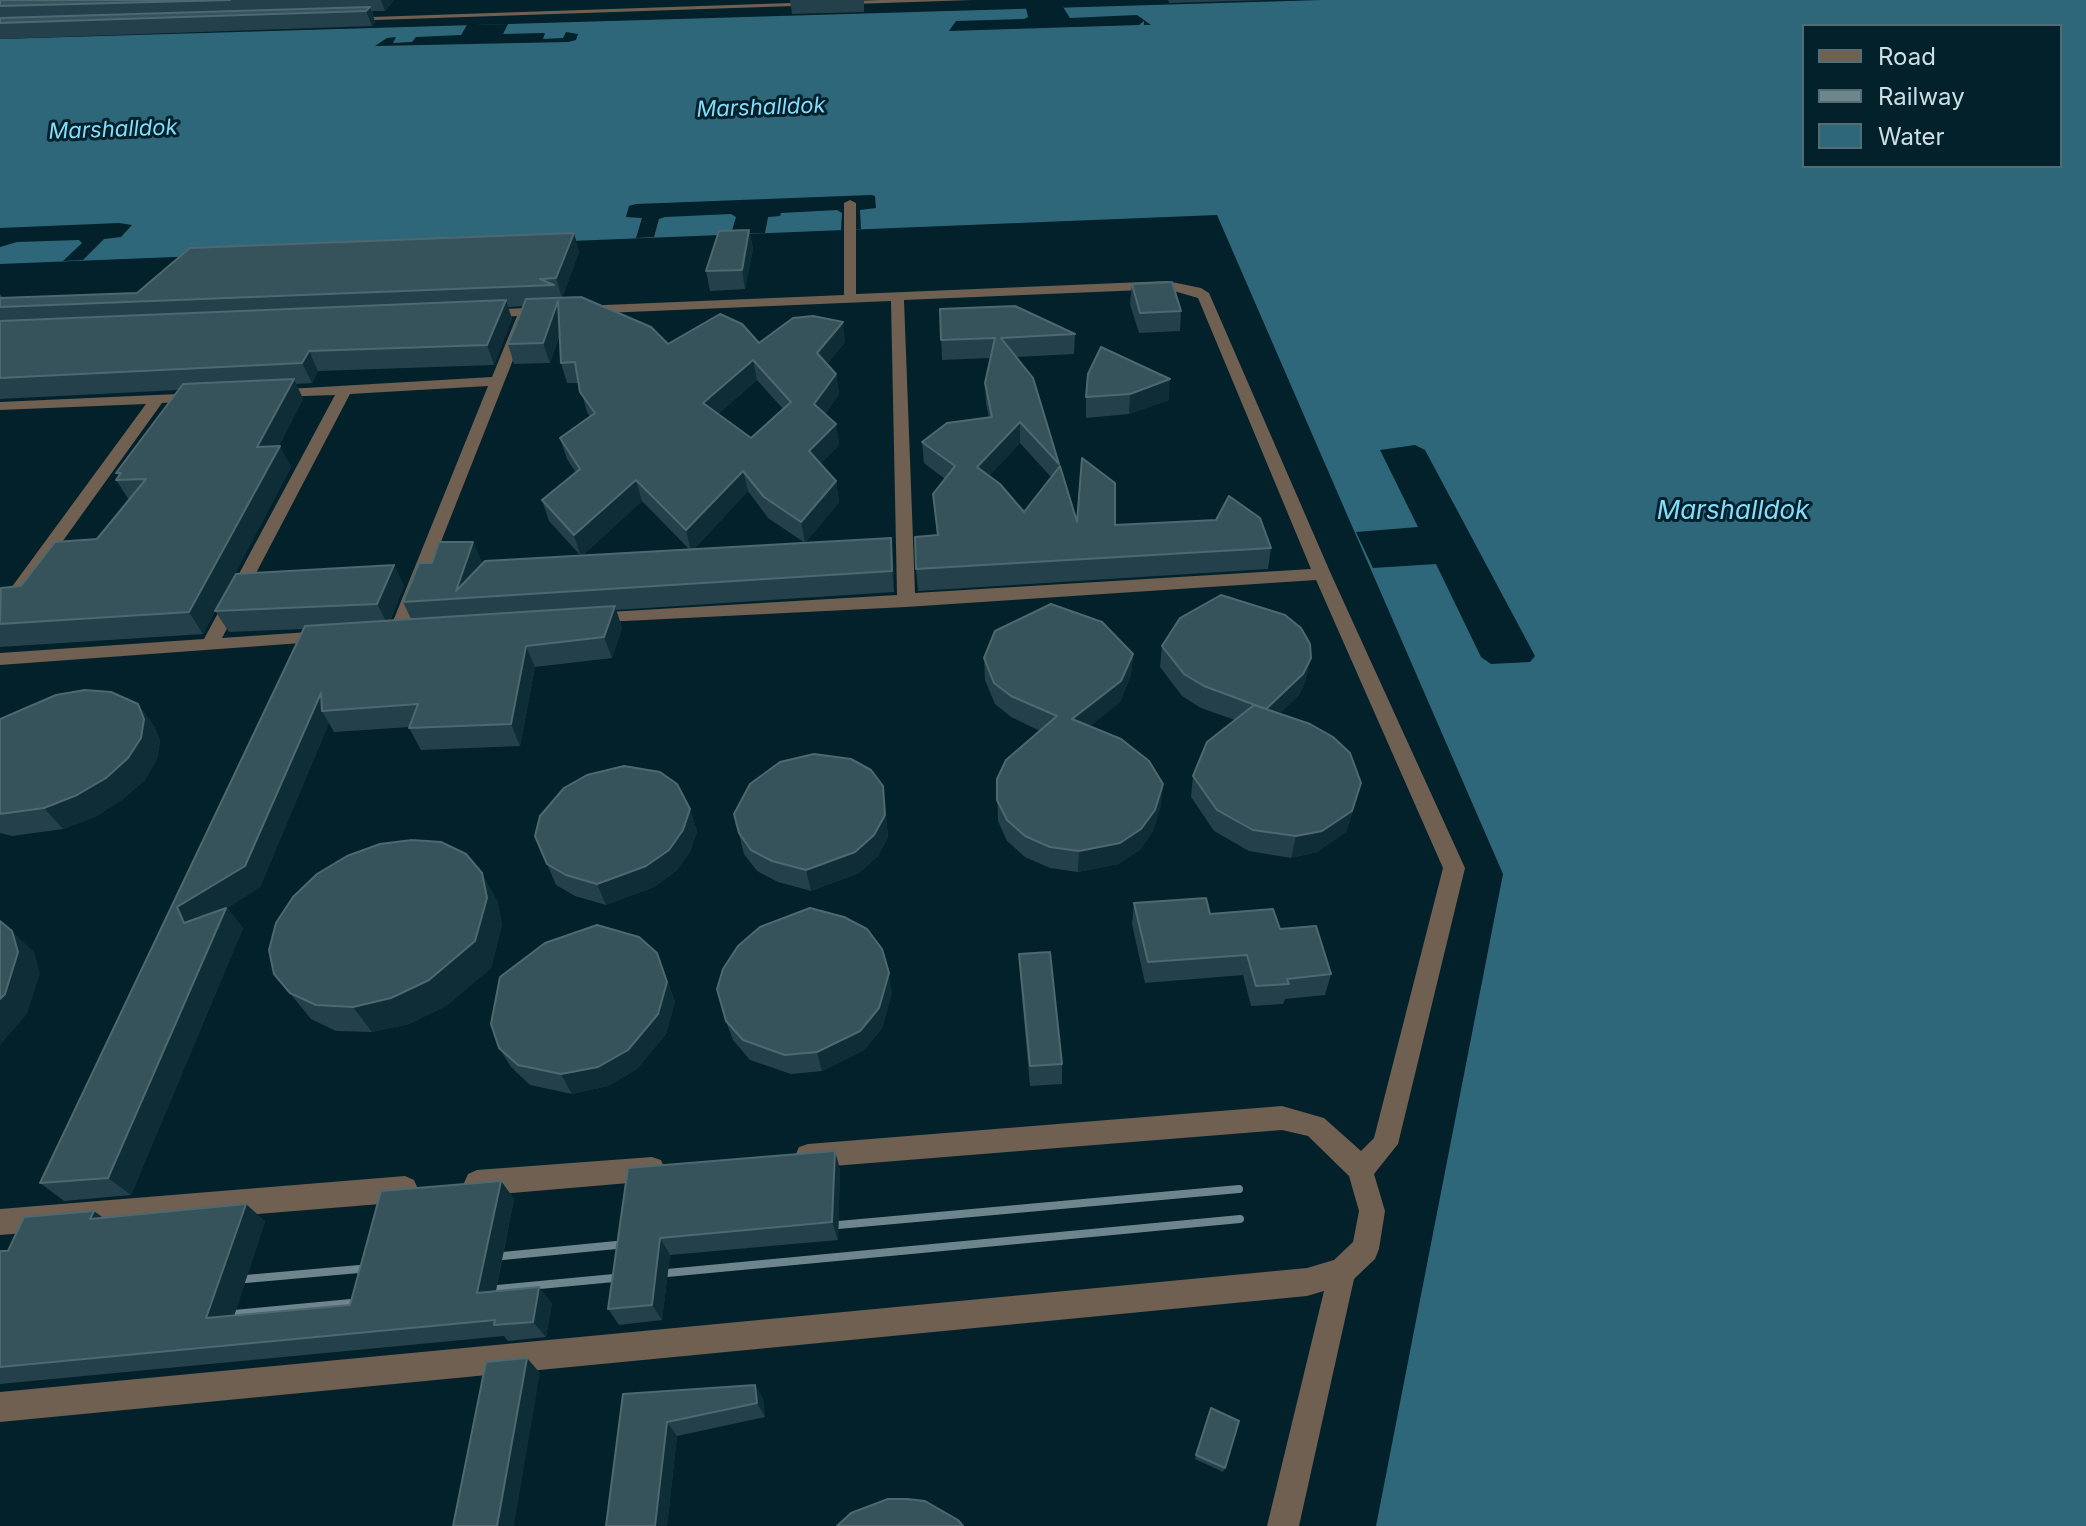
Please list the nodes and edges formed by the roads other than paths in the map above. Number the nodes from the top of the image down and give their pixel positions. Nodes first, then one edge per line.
1 (969, 0) edge
2 (340, 18) edge
3 (850, 203) dead end
4 (897, 296) junction
5 (850, 298) junction
6 (571, 310) edge
7 (461, 315) edge
8 (498, 381) junction
9 (345, 390) junction
10 (252, 394) edge
11 (221, 396) edge
12 (158, 398) junction
13 (0, 406) edge
14 (1322, 574) junction
15 (906, 601) junction
16 (0, 616) edge
17 (573, 621) edge
18 (398, 631) edge
19 (351, 635) edge
20 (209, 646) junction
21 (0, 659) edge
22 (779, 1159) edge
23 (683, 1166) edge
24 (1360, 1170) junction
25 (0, 1222) edge
26 (1342, 1272) junction
27 (0, 1407) edge
28 (1283, 1526) edge

1 - 2 lane
3 - 5 lane
4 - 5 lane
4 - 14 lane
4 - 15 lane
5 - 6 lane
7 - 8 lane
8 - 9 lane
8 - 18 lane
9 - 10 lane
9 - 20 lane
11 - 12 lane
12 - 13 lane
12 - 16 lane
14 - 15 lane
14 - 24 lane
15 - 17 lane
19 - 20 lane
20 - 21 lane
22 - 24 lane
23 - 25 lane
24 - 26 lane
26 - 27 lane
26 - 28 lane

